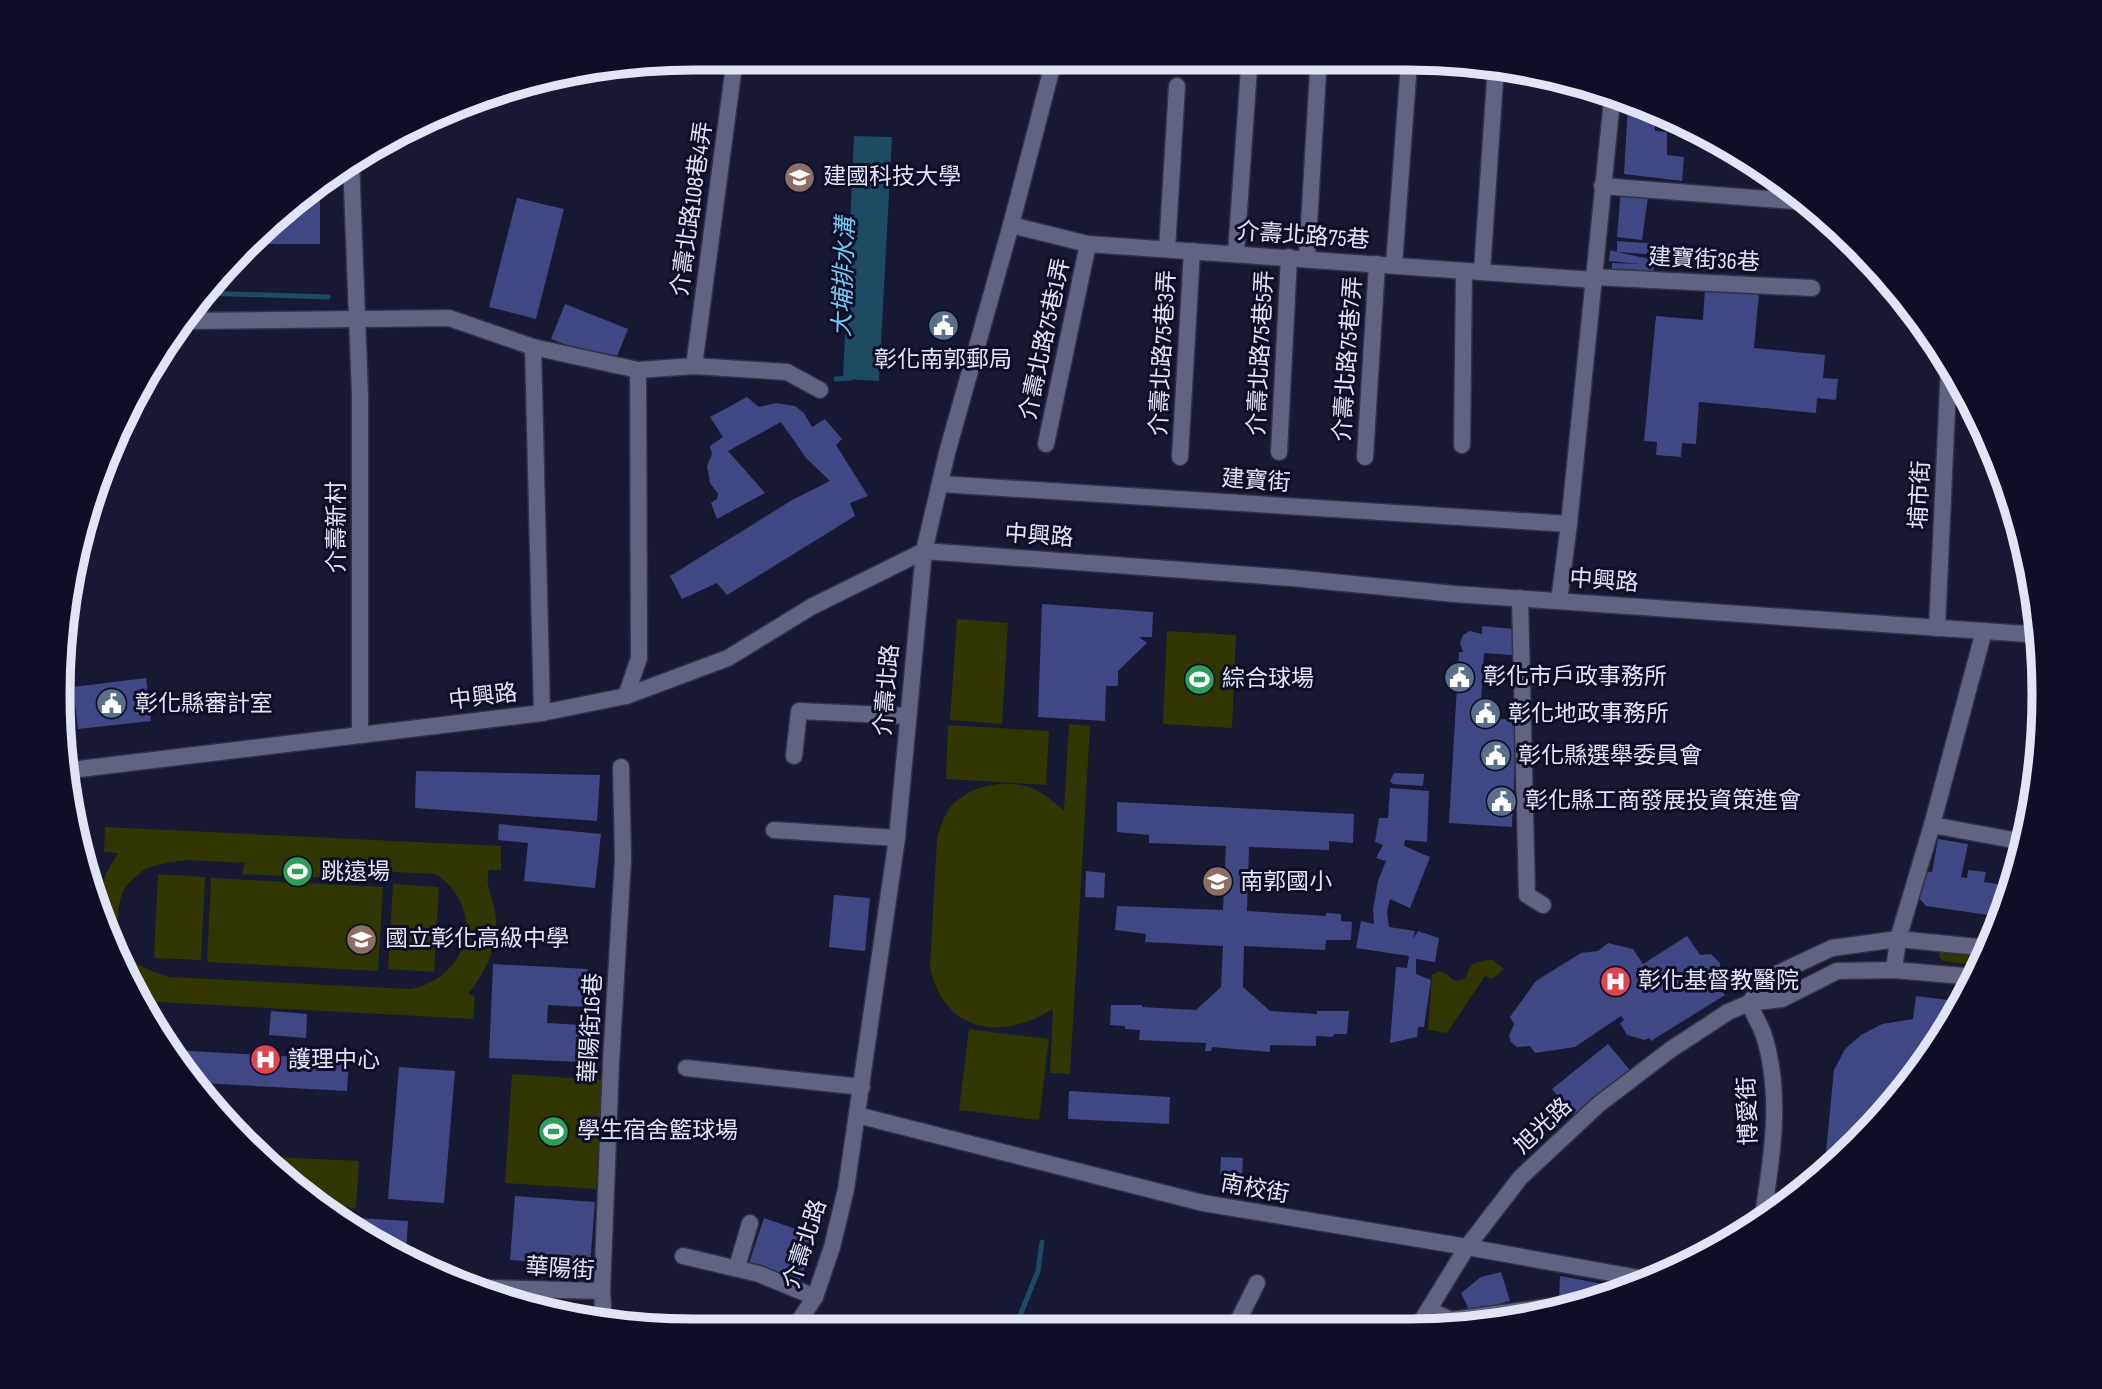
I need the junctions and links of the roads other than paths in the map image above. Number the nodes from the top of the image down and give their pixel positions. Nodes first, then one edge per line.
1 (733, 70) edge
2 (1051, 70) edge
3 (1249, 70) edge
4 (1409, 70) edge
5 (1318, 72) dead end
6 (1495, 76) edge
7 (1177, 86) dead end
8 (1611, 104) edge
9 (351, 173) edge
10 (1602, 186) junction
11 (1790, 201) edge
12 (1011, 225) junction
13 (1088, 244) junction
14 (1167, 248) junction
15 (1192, 251) junction
16 (1236, 253) junction
17 (1289, 257) junction
18 (1307, 258) junction
19 (1377, 264) junction
20 (1395, 265) junction
21 (1464, 271) junction
22 (1482, 271) junction
23 (1594, 278) junction
24 (1812, 288) dead end
25 (355, 319) junction
26 (194, 321) edge
27 (533, 347) junction
28 (694, 366) junction
29 (639, 370) junction
30 (1948, 382) edge
31 (820, 390) dead end
32 (1046, 444) dead end
33 (1462, 445) dead end
34 (1279, 452) dead end
35 (1180, 457) dead end
36 (1365, 457) dead end
37 (941, 484) junction
38 (1569, 524) junction
39 (924, 551) junction
40 (1520, 598) junction
41 (1559, 601) junction
42 (1937, 628) junction
43 (1984, 631) junction
44 (2029, 634) edge
45 (626, 696) junction
46 (542, 713) junction
47 (908, 716) junction
48 (360, 735) junction
49 (794, 756) dead end
50 (621, 767) dead end
51 (74, 770) edge
52 (1931, 825) junction
53 (774, 830) dead end
54 (897, 838) junction
55 (2015, 840) edge
56 (1543, 905) dead end
57 (1898, 939) junction
58 (1978, 947) edge
59 (1894, 970) junction
60 (1965, 976) edge
61 (1749, 1003) junction
62 (686, 1068) dead end
63 (862, 1087) junction
64 (857, 1115) junction
65 (1764, 1207) edge
66 (750, 1223) dead end
67 (1467, 1247) junction
68 (683, 1256) dead end
69 (737, 1267) junction
70 (1632, 1277) edge
71 (1257, 1283) dead end
72 (502, 1288) edge
73 (602, 1291) junction
74 (815, 1297) junction
75 (1429, 1310) junction
76 (603, 1312) edge
77 (1447, 1318) edge
78 (801, 1319) edge
79 (1239, 1319) edge
80 (1423, 1319) edge

1 - 28 street, 介壽北路108巷4弄
2 - 12 street, 介壽北路
3 - 16 street
4 - 20 street
5 - 18 street
6 - 22 street
7 - 14 street
8 - 10 street
9 - 25 street, 介壽新村
10 - 11 street
10 - 23 street
12 - 13 street, 介壽北路75巷
12 - 37 street, 介壽北路
13 - 14 street, 介壽北路75巷
13 - 32 street, 介壽北路75巷1弄
14 - 15 street, 介壽北路75巷
15 - 16 street, 介壽北路75巷
15 - 35 street, 介壽北路75巷3弄
16 - 17 street, 介壽北路75巷
17 - 18 street, 介壽北路75巷
17 - 34 street, 介壽北路75巷5弄
18 - 19 street, 介壽北路75巷
19 - 20 street, 介壽北路75巷
19 - 36 street, 介壽北路75巷7弄
20 - 21 street, 介壽北路75巷
21 - 22 street, 介壽北路75巷
21 - 33 street
22 - 23 street, 介壽北路75巷
23 - 24 street, 建寶街36巷
23 - 38 street
25 - 26 street
25 - 27 street
25 - 48 street, 介壽新村
27 - 29 street
27 - 46 street
28 - 29 street
28 - 31 street
29 - 45 street
30 - 42 street, 埔市街
37 - 38 street, 建寶街
37 - 39 street, 介壽北路
38 - 41 street
39 - 40 street, 中興路
39 - 45 street, 中興路
39 - 47 street, 介壽北路
40 - 41 street, 中興路
40 - 56 street
41 - 42 street, 中興路
42 - 43 street, 中興路
43 - 44 street, 中興路
43 - 52 street
45 - 46 street, 中興路
46 - 48 street, 中興路
47 - 49 street
47 - 54 street, 介壽北路
48 - 51 street, 中興路
50 - 73 street, 華陽街16巷
52 - 55 street
52 - 57 street
53 - 54 street
54 - 63 street, 介壽北路
57 - 58 street, 旭光路
57 - 59 street
57 - 61 street, 旭光路
59 - 60 street, 旭光路
59 - 61 street, 旭光路
61 - 65 street, 博愛街
61 - 67 street, 旭光路
62 - 63 street
63 - 64 street, 介壽北路
64 - 67 street, 南校街
64 - 74 street, 介壽北路
66 - 69 street
67 - 70 street, 南校街
67 - 75 street, 旭光路
68 - 69 street
69 - 74 street
71 - 79 street
72 - 73 street, 華陽街
73 - 76 street, 華陽街
74 - 78 street, 介壽北路
75 - 77 street
75 - 80 street, 旭光路

